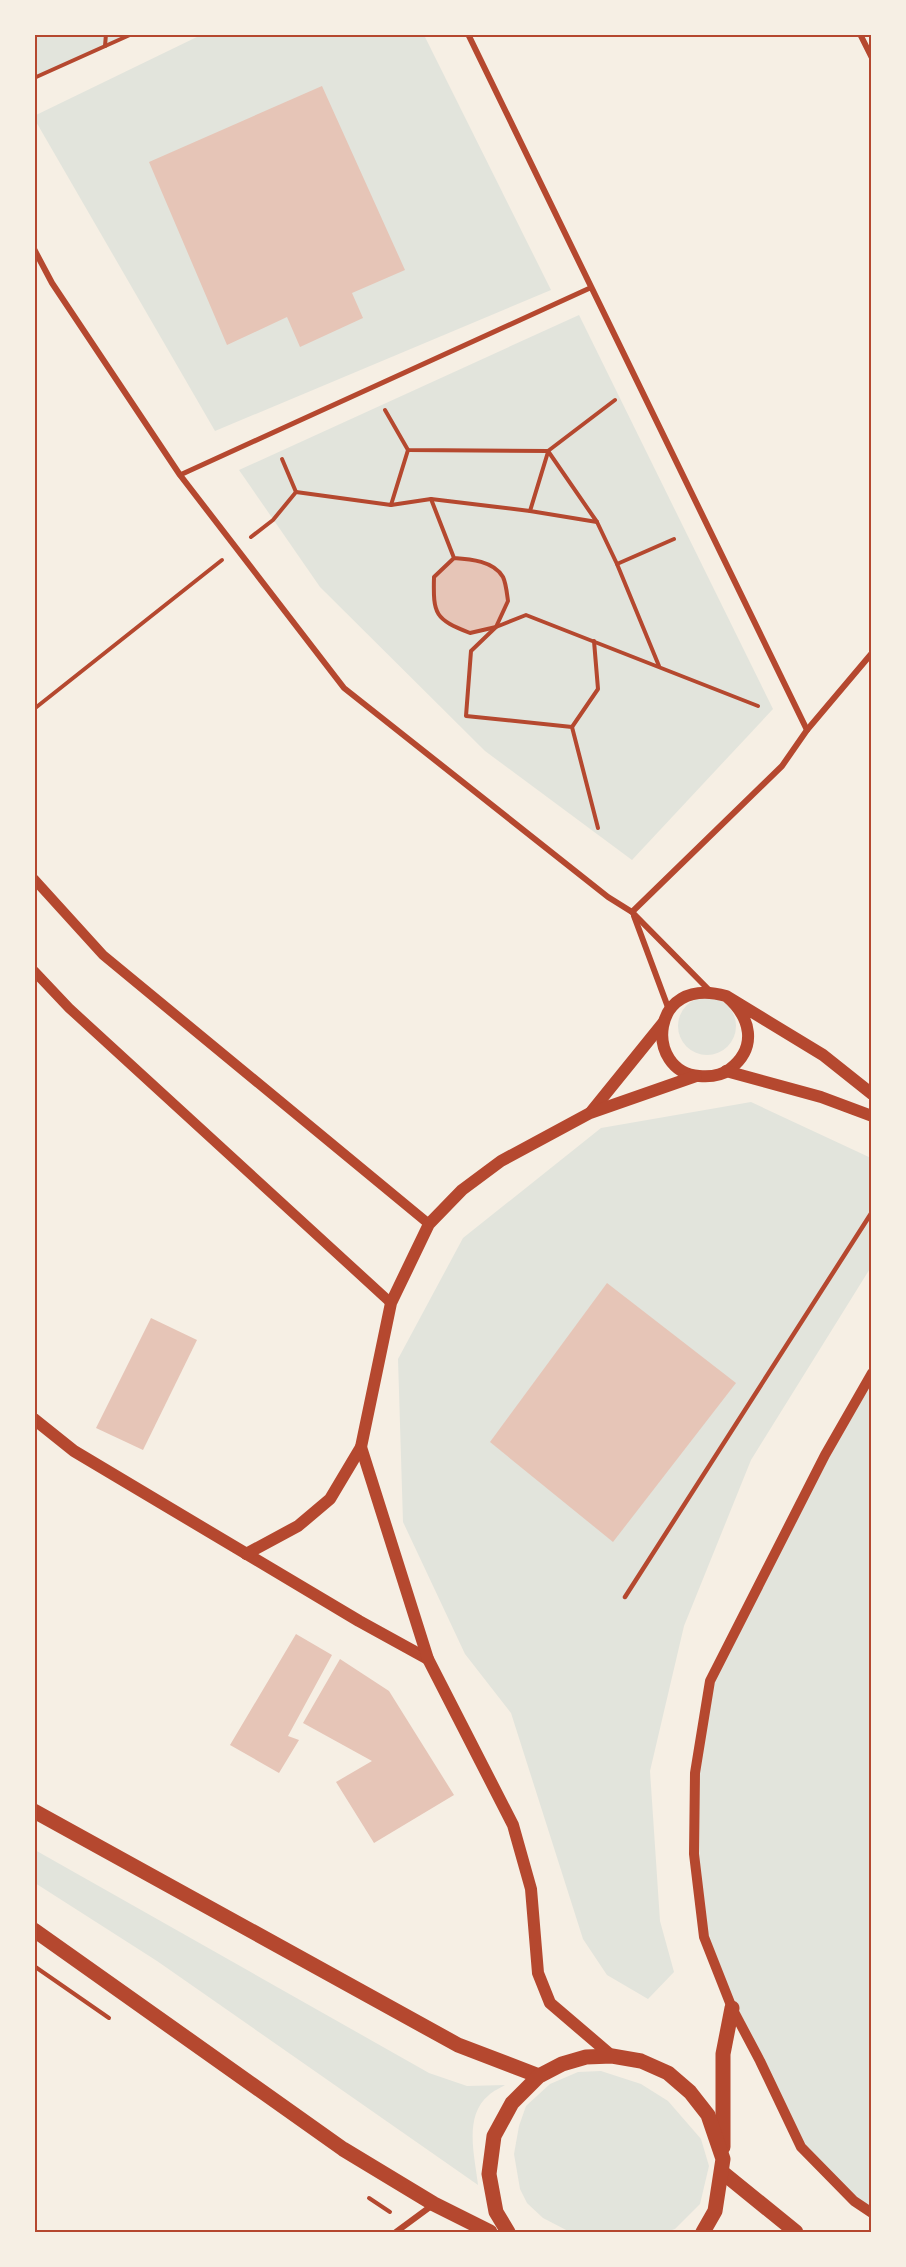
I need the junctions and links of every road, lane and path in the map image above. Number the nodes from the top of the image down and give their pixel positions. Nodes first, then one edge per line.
1 (106, 34) edge
2 (132, 34) edge
3 (468, 34) edge
4 (860, 34) edge
5 (105, 46) dead end
6 (872, 58) edge
7 (34, 78) edge
8 (34, 249) edge
9 (590, 288) junction
10 (615, 400) dead end
11 (385, 410) dead end
12 (408, 450) junction
13 (548, 451) junction
14 (282, 459) dead end
15 (180, 475) junction
16 (296, 492) junction
17 (431, 499) junction
18 (392, 506) junction
19 (530, 511) junction
20 (597, 522) junction
21 (674, 539) dead end
22 (237, 549) junction
23 (454, 558) junction
24 (617, 564) junction
25 (496, 627) junction
26 (594, 641) junction
27 (872, 653) edge
28 (659, 666) junction
29 (758, 706) dead end
30 (34, 709) edge
31 (572, 727) junction
32 (807, 730) junction
33 (598, 828) dead end
34 (34, 879) edge
35 (632, 912) junction
36 (34, 971) edge
37 (710, 992) junction
38 (726, 996) junction
39 (669, 1010) junction
40 (663, 1023) junction
41 (726, 1071) junction
42 (696, 1076) junction
43 (872, 1094) edge
44 (590, 1113) junction
45 (872, 1116) edge
46 (872, 1212) edge
47 (429, 1224) junction
48 (391, 1303) junction
49 (872, 1374) edge
50 (34, 1419) edge
51 (362, 1446) junction
52 (246, 1554) junction
53 (625, 1597) dead end
54 (428, 1659) junction
55 (34, 1810) edge
56 (34, 1930) edge
57 (732, 2008) junction
58 (612, 2056) junction
59 (539, 2076) junction
60 (723, 2165) junction
61 (434, 2204) junction
62 (872, 2213) edge
63 (396, 2232) edge
64 (490, 2232) edge
65 (508, 2232) edge
66 (703, 2232) edge
67 (796, 2232) edge

1 - 5 path
2 - 7 path
3 - 9 street
4 - 6 street
8 - 15 street
9 - 15 street
9 - 32 street
10 - 13 path
11 - 12 path
12 - 13 path
12 - 18 path
13 - 19 path
13 - 20 path
14 - 16 path
15 - 22 street
16 - 18 path
16 - 22 path
17 - 18 path
17 - 19 path
17 - 23 path
19 - 20 path
20 - 24 path
21 - 24 path
22 - 30 path
22 - 35 street
23 - 25 path
23 - 25 path
24 - 28 path
25 - 26 path
25 - 31 path
26 - 28 path
26 - 31 path
27 - 32 street
28 - 29 path
31 - 33 path
32 - 35 street
34 - 47 street
35 - 37 street
35 - 39 street
36 - 48 street
37 - 38 main road
37 - 39 main road
38 - 41 main road
38 - 43 main road
39 - 40 main road
40 - 42 main road
40 - 44 main road
41 - 42 main road
41 - 45 main road
42 - 44 main road
44 - 47 main road
46 - 53 lane
47 - 48 main road
48 - 51 main road
49 - 57 street
50 - 52 main road
51 - 52 main road
51 - 54 main road
52 - 54 main road
54 - 58 main road
55 - 59 main road
56 - 61 main road
57 - 60 main road
57 - 62 street
58 - 59 main road
58 - 60 main road
59 - 65 main road
60 - 66 main road
60 - 67 main road
61 - 63 street
61 - 64 main road

